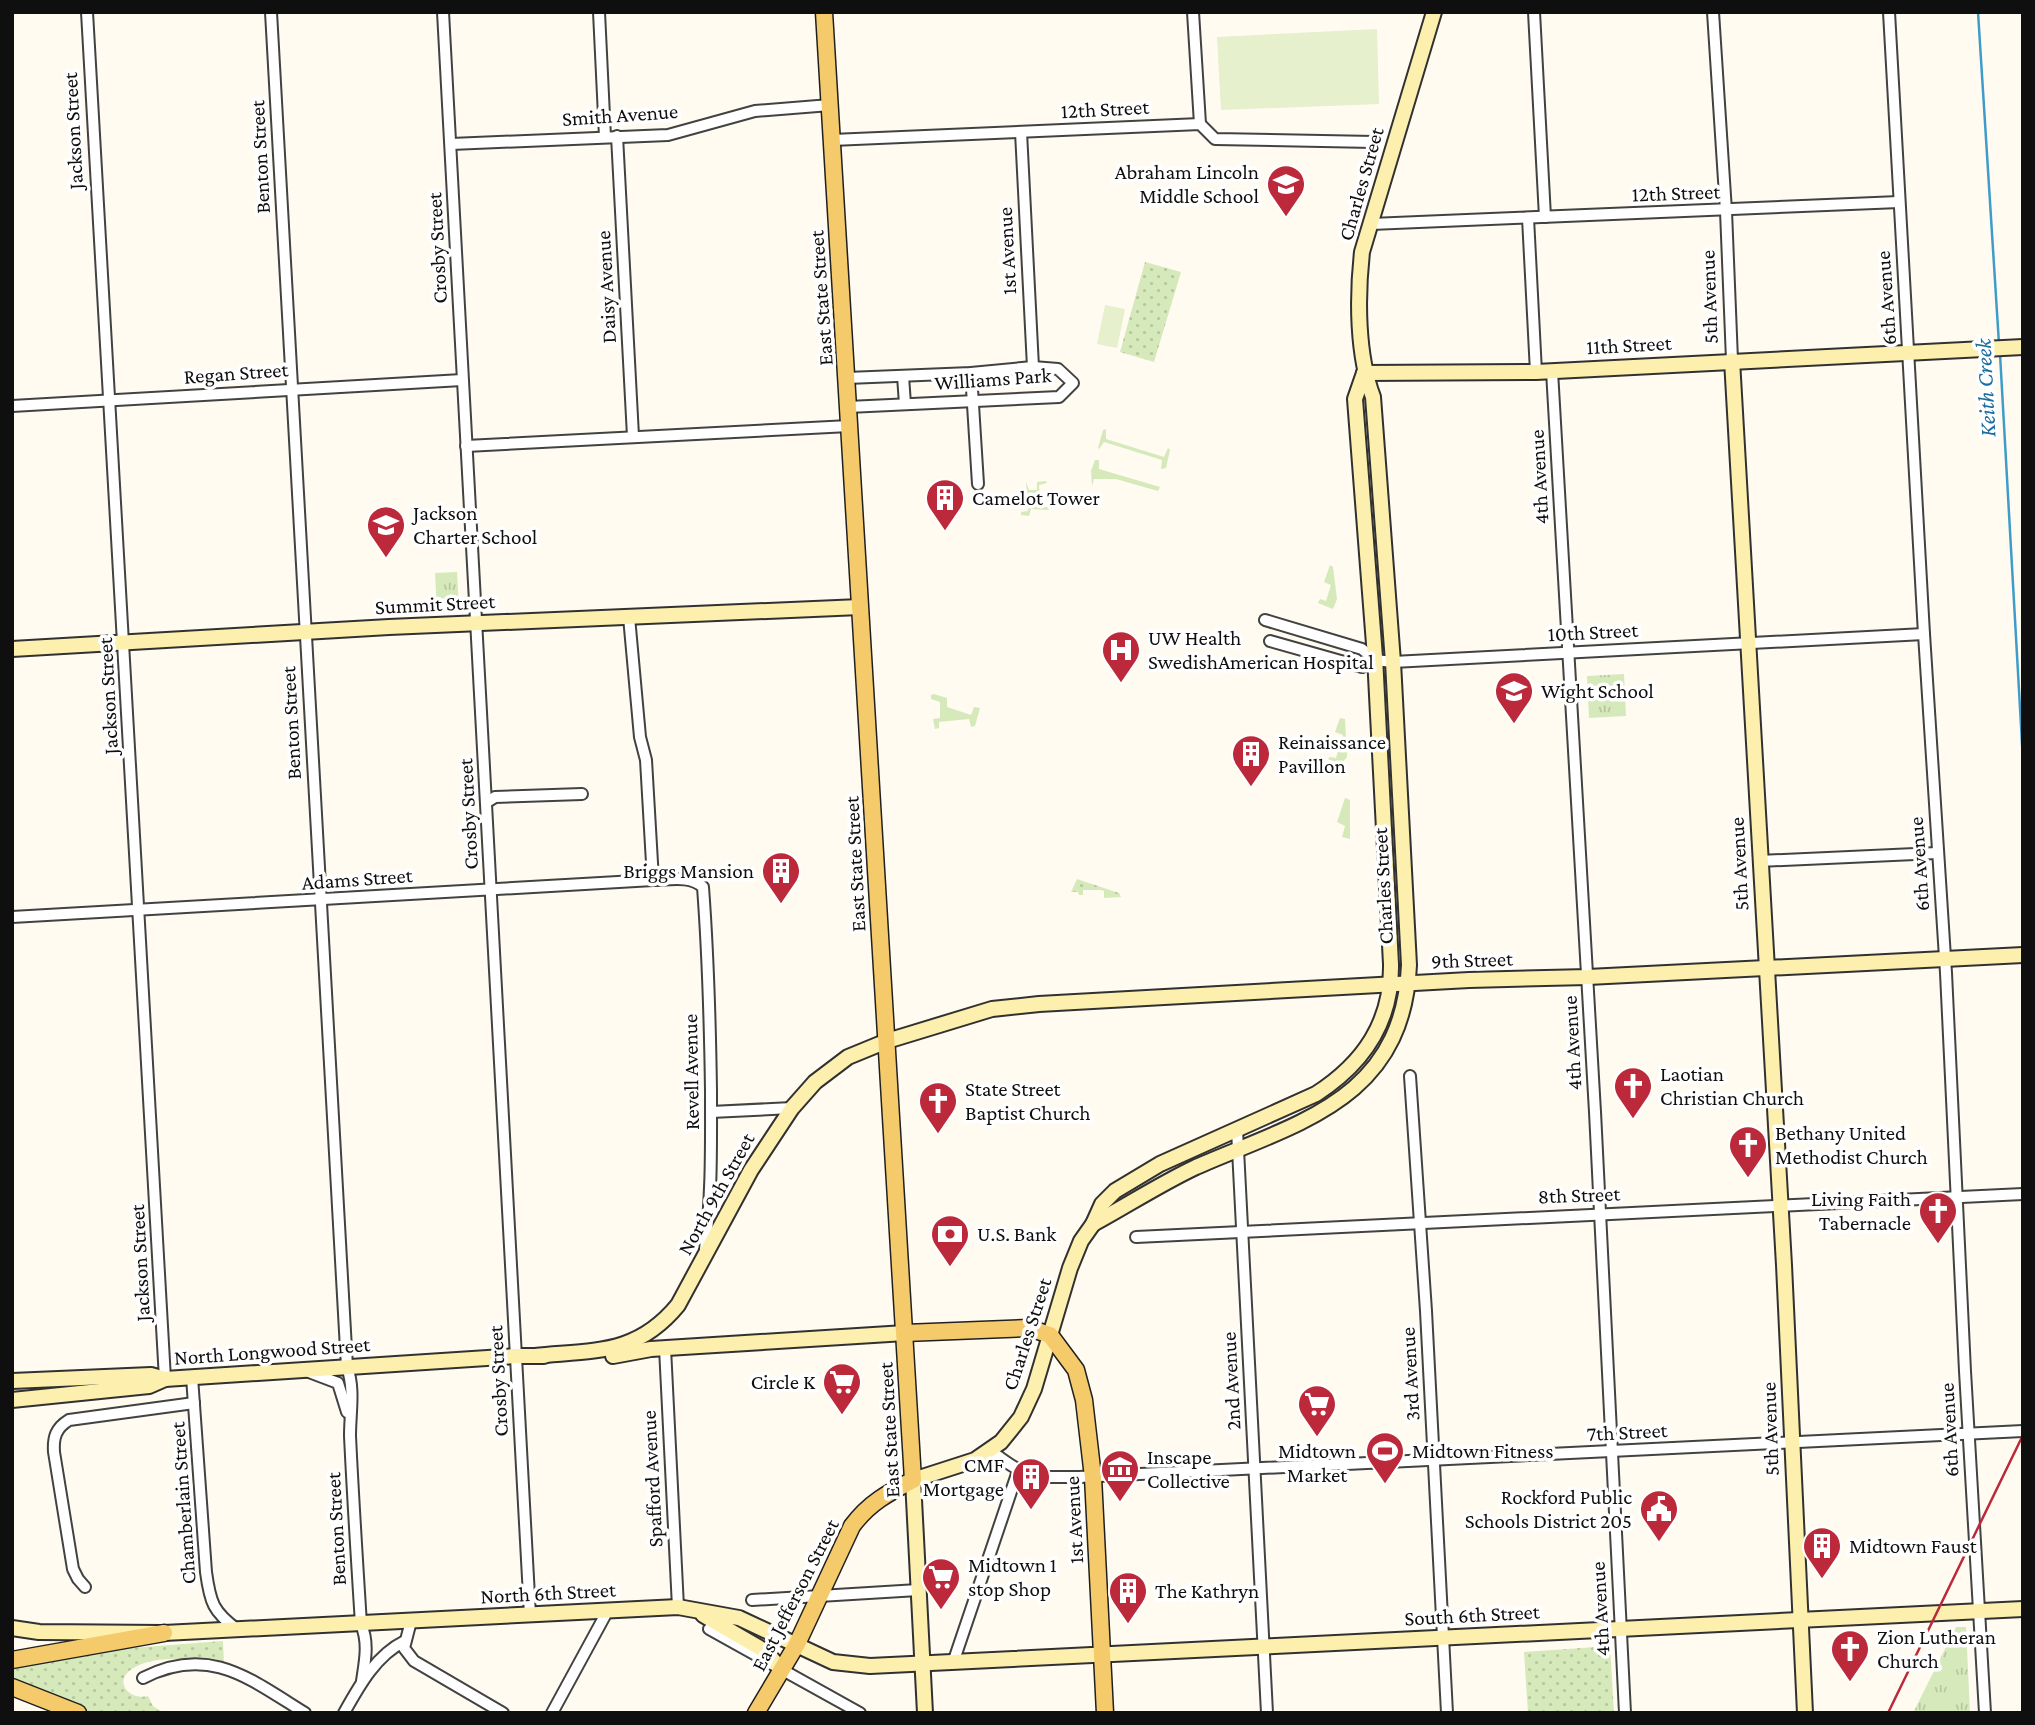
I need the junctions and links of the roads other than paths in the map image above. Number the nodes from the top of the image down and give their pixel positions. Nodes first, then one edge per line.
1 (87, 12) edge
2 (271, 12) edge
3 (443, 12) edge
4 (599, 12) edge
5 (824, 12) edge
6 (1193, 12) edge
7 (1434, 12) edge
8 (1534, 12) edge
9 (1713, 12) edge
10 (1889, 12) edge
11 (830, 106) junction
12 (1200, 124) junction
13 (1021, 132) junction
14 (617, 136) junction
15 (605, 137) junction
16 (832, 140) junction
17 (1374, 142) dead end
18 (452, 144) junction
19 (1899, 202) junction
20 (1726, 211) junction
21 (1545, 216) junction
22 (1528, 218) junction
23 (1371, 224) junction
24 (2016, 347) edge
25 (1909, 353) junction
26 (1732, 360) junction
27 (1033, 367) junction
28 (1552, 371) junction
29 (1536, 372) junction
30 (971, 373) junction
31 (1364, 373) junction
32 (904, 376) junction
33 (846, 378) junction
34 (462, 380) junction
35 (292, 388) junction
36 (109, 401) junction
37 (973, 402) junction
38 (905, 404) junction
39 (12, 405) edge
40 (848, 407) junction
41 (849, 426) junction
42 (633, 436) junction
43 (466, 446) junction
44 (978, 484) dead end
45 (860, 607) junction
46 (629, 617) junction
47 (1265, 620) dead end
48 (475, 622) junction
49 (305, 631) junction
50 (1924, 635) junction
51 (124, 641) junction
52 (1270, 641) dead end
53 (1750, 644) junction
54 (12, 649) edge
55 (1568, 652) junction
56 (1375, 660) junction
57 (1393, 662) junction
58 (582, 794) dead end
59 (487, 802) junction
60 (1937, 853) junction
61 (1759, 861) junction
62 (653, 880) junction
63 (703, 887) joint
64 (491, 889) junction
65 (320, 901) junction
66 (139, 910) junction
67 (12, 917) edge
68 (2021, 955) edge
69 (1945, 959) junction
70 (1765, 968) junction
71 (1588, 977) junction
72 (1408, 984) junction
73 (1391, 985) junction
74 (887, 1041) junction
75 (1410, 1076) dead end
76 (792, 1108) junction
77 (711, 1112) junction
78 (1237, 1130) junction
79 (1238, 1150) junction
80 (2023, 1194) edge
81 (1958, 1198) junction
82 (1780, 1206) junction
83 (1600, 1214) junction
84 (1421, 1221) junction
85 (1093, 1224) junction
86 (1243, 1231) junction
87 (1136, 1237) dead end
88 (704, 1256) junction
89 (905, 1333) junction
90 (1050, 1335) junction
91 (665, 1348) junction
92 (577, 1352) joint
93 (517, 1356) junction
94 (535, 1356) junction
95 (346, 1367) junction
96 (302, 1369) junction
97 (192, 1377) junction
98 (165, 1379) junction
99 (12, 1381) edge
100 (12, 1400) edge
101 (194, 1403) junction
102 (350, 1432) junction
103 (2023, 1432) edge
104 (1969, 1436) junction
105 (1791, 1444) junction
106 (990, 1450) junction
107 (1611, 1453) junction
108 (1434, 1460) junction
109 (1255, 1469) junction
110 (1018, 1471) junction
111 (1093, 1477) junction
112 (912, 1480) junction
113 (85, 1587) dead end
114 (918, 1590) junction
115 (821, 1596) junction
116 (752, 1600) dead end
117 (684, 1607) junction
118 (2023, 1609) edge
119 (608, 1610) junction
120 (1980, 1611) junction
121 (530, 1615) junction
122 (1800, 1619) junction
123 (411, 1621) junction
124 (361, 1624) junction
125 (12, 1628) edge
126 (709, 1629) dead end
127 (1620, 1629) junction
128 (238, 1630) junction
129 (164, 1633) junction
130 (1444, 1638) junction
131 (405, 1641) junction
132 (797, 1644) junction
133 (1263, 1647) junction
134 (1101, 1655) junction
135 (12, 1660) edge
136 (954, 1660) junction
137 (922, 1663) junction
138 (782, 1670) junction
139 (143, 1678) dead end
140 (362, 1681) junction
141 (12, 1687) edge
142 (78, 1713) edge
143 (305, 1713) edge
144 (344, 1713) edge
145 (503, 1713) edge
146 (552, 1713) edge
147 (756, 1713) edge
148 (860, 1713) edge
149 (925, 1713) edge
150 (1105, 1713) edge
151 (1267, 1713) edge
152 (1447, 1713) edge
153 (1625, 1713) edge
154 (1805, 1713) edge
155 (1985, 1713) edge

1 - 36 street, Jackson Street
2 - 35 street, Benton Street
3 - 18 street, Crosby Street
4 - 15 street
5 - 11 main road, East State Street
6 - 12 street
7 - 23 main road, Charles Street
8 - 21 street
9 - 20 street, 5th Avenue
10 - 19 street, 6th Avenue
11 - 14 street, Smith Avenue
11 - 16 main road, East State Street
12 - 13 street, 12th Street
12 - 17 street
13 - 16 street, 12th Street
13 - 27 street, 1st Avenue
14 - 15 street, Smith Avenue
14 - 42 street, Daisy Avenue
15 - 18 street, Smith Avenue
16 - 33 main road, East State Street
18 - 34 street, Crosby Street
19 - 20 street, 12th Street
19 - 25 street, 6th Avenue
20 - 21 street, 12th Street
20 - 26 street, 5th Avenue
21 - 22 street, 12th Street
22 - 23 street, 12th Street
22 - 29 street
23 - 31 main road, Charles Street
24 - 25 main road, 11th Street
25 - 26 main road, 11th Street
25 - 50 street, 6th Avenue
26 - 28 main road, 11th Street
26 - 53 main road, 5th Avenue
27 - 30 street, Williams Park
27 - 37 street, Williams Park
28 - 29 main road, 11th Street
28 - 55 street, 4th Avenue
29 - 31 main road, 11th Street
30 - 32 street, Williams Park
30 - 37 street
31 - 56 main road, Charles Street
31 - 57 main road, Charles Street
32 - 33 street, Williams Park
32 - 38 street
33 - 40 main road, East State Street
34 - 35 street, Regan Street
34 - 43 street, Crosby Street
35 - 36 street, Regan Street
35 - 49 street, Benton Street
36 - 39 street, Regan Street
36 - 51 street, Jackson Street
37 - 38 street, Williams Park
37 - 44 street
38 - 40 street, Williams Park
40 - 41 main road, East State Street
41 - 42 street
41 - 45 main road, East State Street
42 - 43 street
43 - 48 street, Crosby Street
45 - 46 main road, Summit Street
45 - 74 main road, East State Street
46 - 48 main road, Summit Street
46 - 62 street
47 - 56 street
48 - 49 main road, Summit Street
48 - 59 street, Crosby Street
49 - 51 main road, Summit Street
49 - 65 street, Benton Street
50 - 53 street, 10th Street
50 - 60 street, 6th Avenue
51 - 54 main road, Summit Street
51 - 66 street, Jackson Street
52 - 56 street, 10th Street
53 - 55 street, 10th Street
53 - 61 main road, 5th Avenue
55 - 57 street, 10th Street
55 - 71 street, 4th Avenue
56 - 57 street, 10th Street
56 - 73 main road, Charles Street
57 - 72 main road, Charles Street
58 - 59 street
59 - 64 street, Crosby Street
60 - 61 street
60 - 69 street, 6th Avenue
61 - 70 main road, 5th Avenue
62 - 63 street, Adams Street
62 - 64 street, Adams Street
63 - 77 street, Revell Avenue
64 - 65 street, Adams Street
64 - 93 street, Crosby Street
65 - 66 street, Adams Street
65 - 95 street, Benton Street
66 - 67 street, Adams Street
66 - 98 street, Jackson Street
68 - 69 main road, 9th Street
69 - 70 main road, 9th Street
69 - 81 street, 6th Avenue
70 - 71 main road, 9th Street
70 - 82 main road, 5th Avenue
71 - 72 main road, 9th Street
71 - 83 street, 4th Avenue
72 - 73 main road, 9th Street
72 - 79 main road, Charles Street
73 - 74 main road, 9th Street
73 - 78 main road, Charles Street
74 - 76 main road, North 9th Street
74 - 89 main road, East State Street
75 - 84 street, 3rd Avenue
76 - 77 street
76 - 88 main road, North 9th Street
77 - 88 street, Revell Avenue
78 - 79 street, 2nd Avenue
78 - 85 main road, Charles Street
79 - 85 main road, Charles Street
79 - 86 street, 2nd Avenue
80 - 81 street, 8th Street
81 - 82 street, 8th Street
81 - 104 street, 6th Avenue
82 - 83 street, 8th Street
82 - 105 main road, 5th Avenue
83 - 84 street, 8th Street
83 - 107 street, 4th Avenue
84 - 86 street, 8th Street
84 - 108 street, 3rd Avenue
85 - 90 main road, Charles Street
86 - 87 street, 8th Street
86 - 109 street, 2nd Avenue
88 - 92 main road, North 9th Street
89 - 90 main road
89 - 91 main road, North Longwood Street
89 - 112 main road, East State Street
90 - 106 main road, Charles Street
90 - 111 main road, 1st Avenue
91 - 94 main road, North Longwood Street
91 - 117 street, Spafford Avenue
92 - 94 main road, North Longwood Street
93 - 94 main road, North Longwood Street
93 - 95 main road, North Longwood Street
93 - 121 street, Crosby Street
95 - 96 main road, North Longwood Street
95 - 102 street, Benton Street
96 - 97 main road, North Longwood Street
96 - 102 street, Benton Street
97 - 98 main road, North Longwood Street
97 - 101 street, Chamberlain Street
98 - 99 main road, North Longwood Street
98 - 100 main road
101 - 113 street, Chamberlain Street
101 - 128 street, Chamberlain Street
102 - 124 street, Benton Street
103 - 104 street, 7th Street
104 - 105 street, 7th Street
104 - 120 street, 6th Avenue
105 - 107 street, 7th Street
105 - 122 main road, 5th Avenue
106 - 110 street, 7th Street
106 - 112 main road, Charles Street
107 - 108 street, 7th Street
107 - 127 street, 4th Avenue
108 - 109 street, 7th Street
108 - 130 street, 3rd Avenue
109 - 111 street, 7th Street
109 - 133 street, 2nd Avenue
110 - 111 street, 7th Street
110 - 136 street
111 - 134 main road, 1st Avenue
112 - 114 main road, East State Street
112 - 115 main road, East Jefferson Street
114 - 115 street
114 - 137 main road, East State Street
115 - 116 street
115 - 132 main road, East Jefferson Street
117 - 119 main road, North 6th Street
117 - 132 main road, North 6th Street
117 - 138 main road
118 - 120 main road, South 6th Street
119 - 121 main road, North 6th Street
119 - 146 street
120 - 122 main road, South 6th Street
120 - 155 street, 6th Avenue
121 - 123 main road, North 6th Street
122 - 127 main road, South 6th Street
122 - 154 main road, 5th Avenue
123 - 124 main road, North 6th Street
123 - 131 street
124 - 128 main road, North 6th Street
124 - 140 street, Benton Street
125 - 129 main road, North 6th Street
126 - 138 street
127 - 130 main road, South 6th Street
127 - 153 street, 4th Avenue
128 - 129 main road, North 6th Street
129 - 135 main road
130 - 133 main road, South 6th Street
130 - 152 street, 3rd Avenue
131 - 140 street
131 - 145 street
132 - 137 main road, North 6th Street
132 - 138 main road, East Jefferson Street
133 - 134 main road, South 6th Street
133 - 151 street, 2nd Avenue
134 - 136 main road, South 6th Street
134 - 150 main road, 1st Avenue
136 - 137 main road, South 6th Street
137 - 149 main road, East State Street
138 - 147 main road, East Jefferson Street
138 - 148 street
139 - 143 street
140 - 144 street
141 - 142 main road

